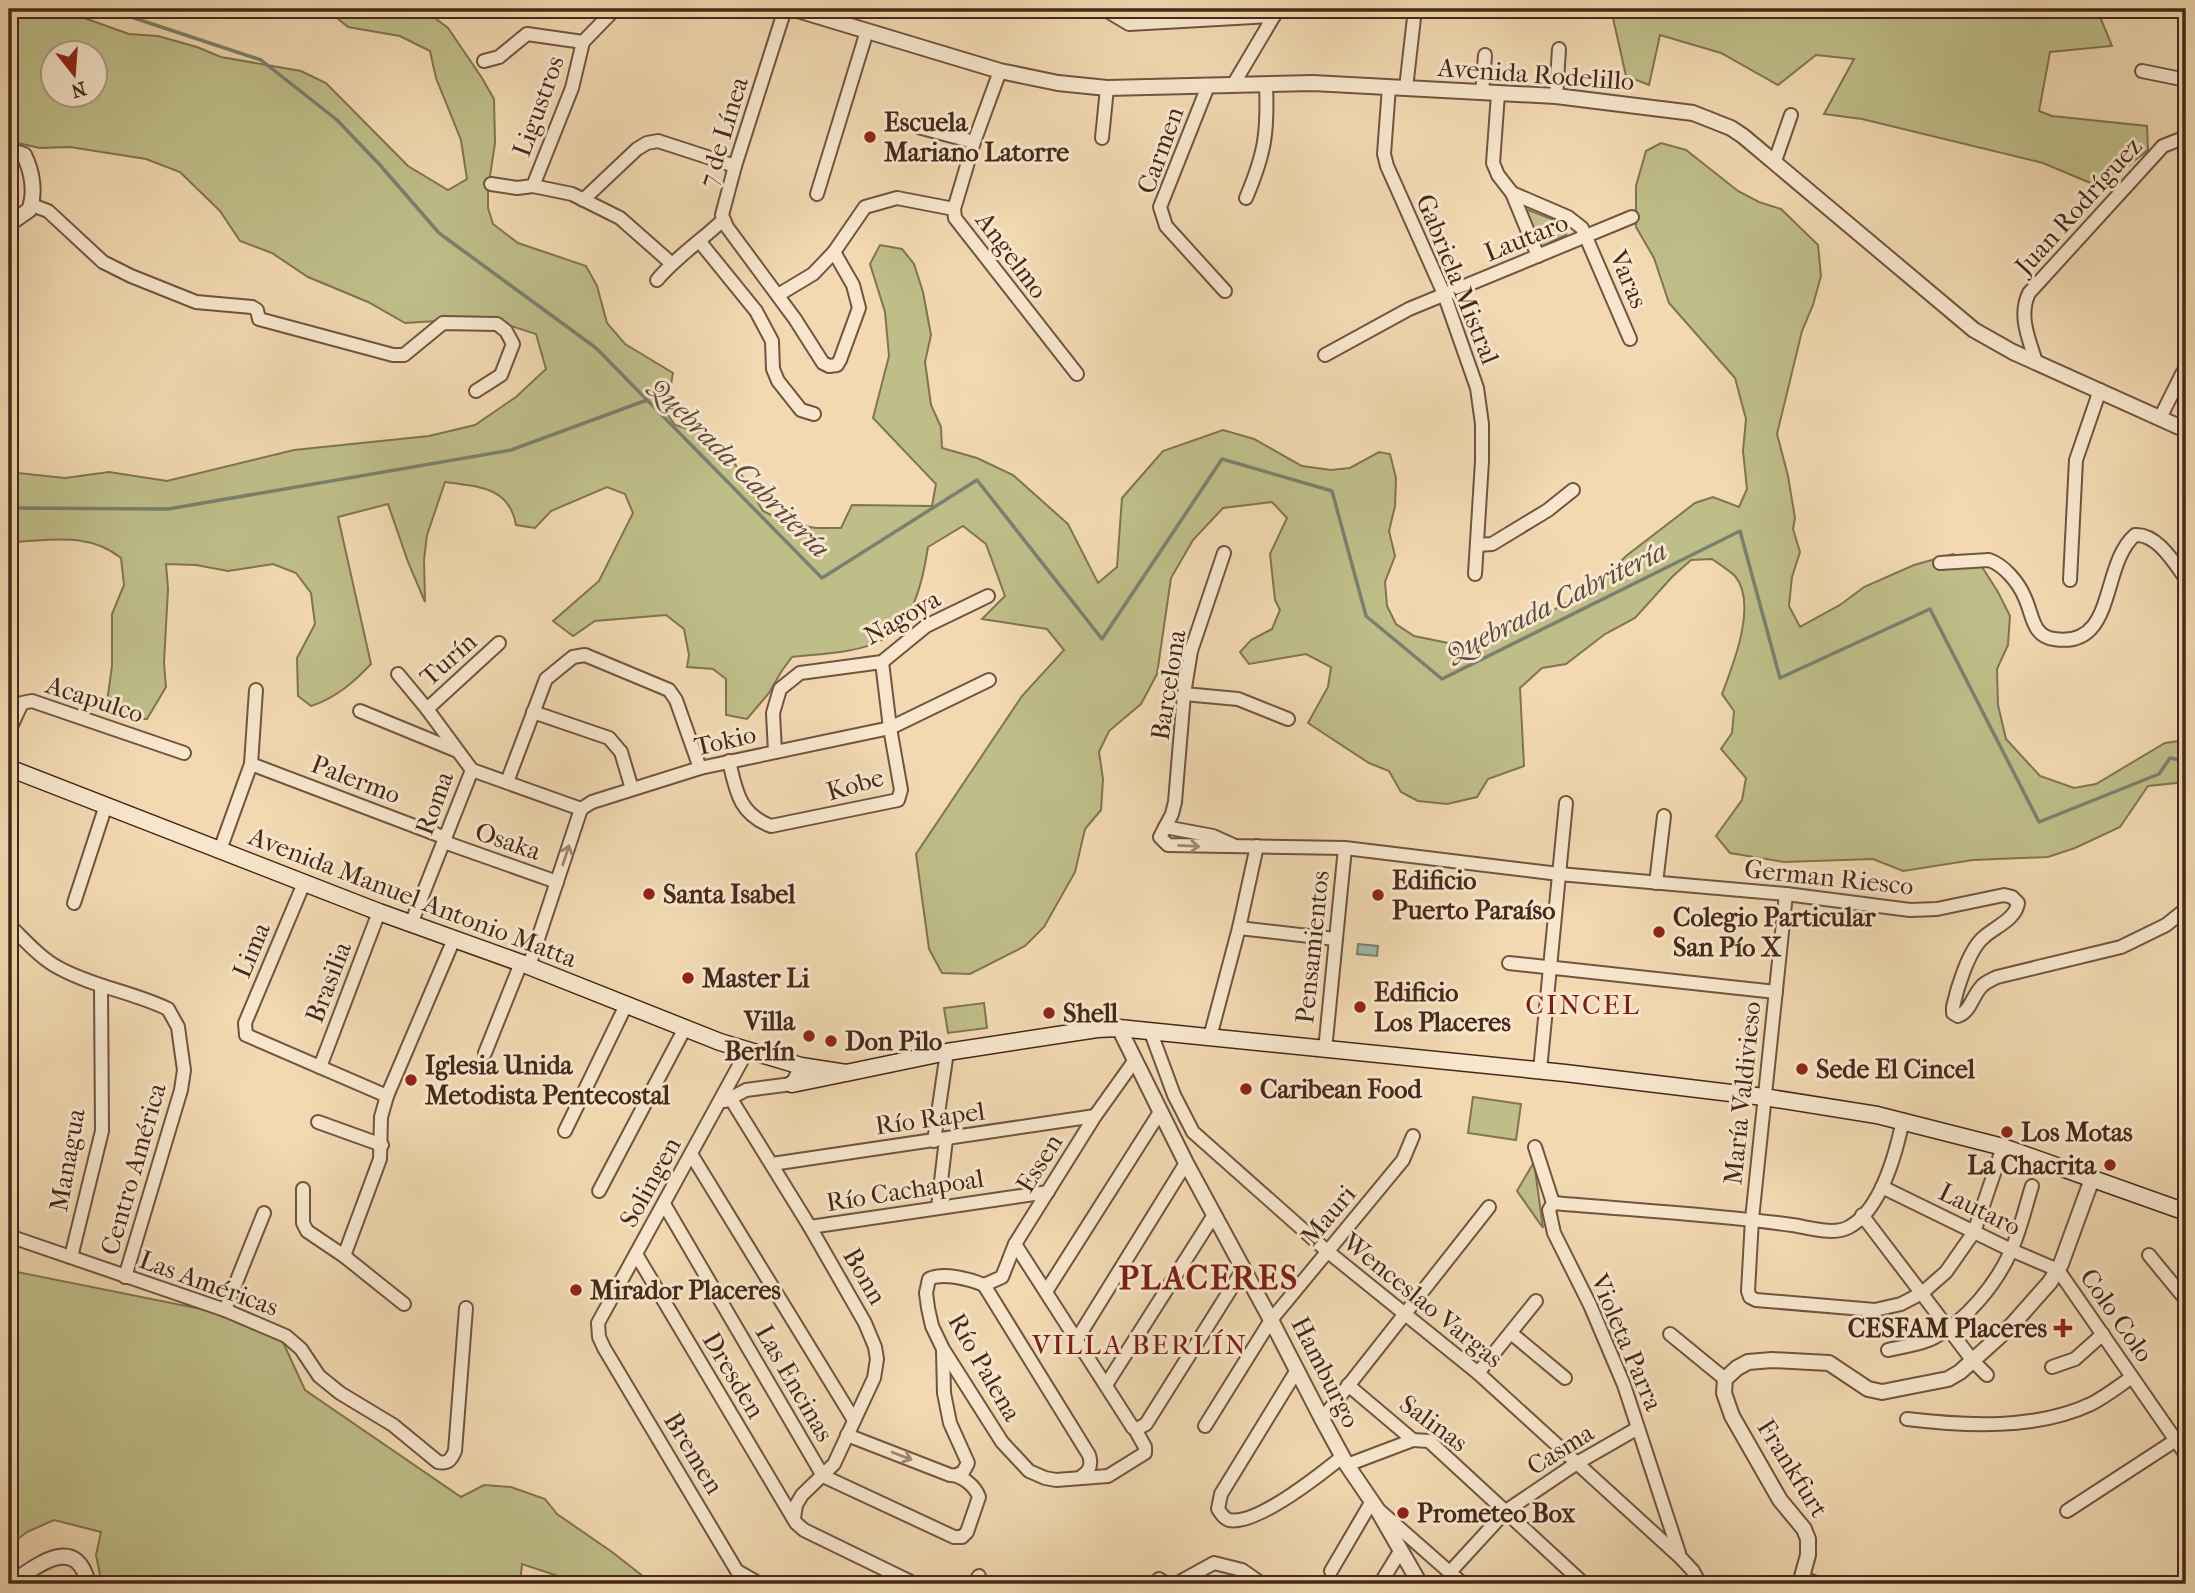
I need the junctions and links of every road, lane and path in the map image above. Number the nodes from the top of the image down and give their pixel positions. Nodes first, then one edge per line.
1 (615, 9) edge
2 (786, 9) edge
3 (793, 9) edge
4 (1104, 9) edge
5 (1415, 9) edge
6 (1276, 13) edge
7 (867, 31) junction
8 (583, 42) junction
9 (1559, 49) dead end
10 (1485, 55) dead end
11 (484, 61) dead end
12 (1000, 71) junction
13 (2142, 71) dead end
14 (2186, 80) edge
15 (1266, 84) junction
16 (1233, 85) junction
17 (1208, 86) junction
18 (1389, 87) junction
19 (1107, 88) junction
20 (1406, 88) junction
21 (1482, 93) junction
22 (1498, 94) junction
23 (1556, 96) junction
24 (1791, 115) dead end
25 (918, 127) dead end
26 (2186, 137) edge
27 (1102, 138) dead end
28 (974, 142) junction
29 (9, 150) edge
30 (1775, 161) junction
31 (735, 166) junction
32 (492, 184) dead end
33 (533, 186) junction
34 (1512, 193) junction
35 (817, 194) dead end
36 (1246, 198) dead end
37 (583, 200) junction
38 (32, 205) junction
39 (954, 209) junction
40 (1632, 217) dead end
41 (723, 220) junction
42 (9, 224) edge
43 (1586, 237) junction
44 (700, 242) junction
45 (834, 252) junction
46 (1538, 256) junction
47 (671, 263) junction
48 (657, 280) dead end
49 (1225, 290) dead end
50 (778, 295) junction
51 (1444, 295) junction
52 (1630, 339) dead end
53 (1325, 355) dead end
54 (2036, 362) junction
55 (2183, 372) dead end
56 (1077, 374) dead end
57 (2100, 390) junction
58 (475, 391) dead end
59 (814, 414) dead end
60 (2160, 418) junction
61 (2186, 430) edge
62 (1573, 490) dead end
63 (1477, 545) junction
64 (1224, 553) dead end
65 (1940, 563) dead end
66 (1475, 574) dead end
67 (2186, 579) edge
68 (2070, 580) dead end
69 (988, 596) dead end
70 (499, 643) dead end
71 (882, 662) junction
72 (398, 674) dead end
73 (989, 680) dead end
74 (256, 690) dead end
75 (1184, 694) junction
76 (427, 709) junction
77 (360, 711) dead end
78 (533, 712) junction
79 (1288, 719) dead end
80 (890, 728) junction
81 (9, 731) edge
82 (456, 750) junction
83 (775, 752) junction
84 (184, 753) dead end
85 (729, 761) junction
86 (251, 764) junction
87 (9, 768) edge
88 (700, 768) junction
89 (472, 770) junction
90 (507, 782) junction
91 (632, 789) junction
92 (1566, 803) dead end
93 (106, 806) junction
94 (581, 809) junction
95 (1664, 816) dead end
96 (1166, 827) joint
97 (445, 840) junction
98 (1257, 846) junction
99 (1345, 848) junction
100 (220, 850) junction
101 (1559, 874) junction
102 (557, 882) junction
103 (304, 883) junction
104 (1656, 883) junction
105 (1786, 894) junction
106 (74, 903) dead end
107 (2186, 909) edge
108 (379, 912) junction
109 (411, 924) junction
110 (9, 925) edge
111 (1238, 928) junction
112 (454, 939) junction
113 (1335, 939) junction
114 (1508, 963) dead end
115 (525, 965) junction
116 (1550, 968) junction
117 (101, 986) junction
118 (1776, 992) junction
119 (626, 1005) junction
120 (685, 1028) junction
121 (1119, 1028) junction
122 (1150, 1030) junction
123 (1210, 1037) junction
124 (1325, 1050) junction
125 (747, 1051) junction
126 (485, 1052) dead end
127 (947, 1052) junction
128 (1135, 1060) junction
129 (801, 1066) junction
130 (320, 1068) junction
131 (1540, 1070) junction
132 (737, 1072) junction
133 (846, 1073) junction
134 (792, 1084) junction
135 (747, 1090) junction
136 (387, 1096) junction
137 (1764, 1097) junction
138 (725, 1098) junction
139 (1160, 1112) junction
140 (1095, 1116) junction
141 (1903, 1120) junction
142 (318, 1122) dead end
143 (565, 1131) dead end
144 (1413, 1136) dead end
145 (940, 1140) junction
146 (382, 1145) junction
147 (1535, 1147) dead end
148 (2003, 1147) junction
149 (691, 1154) junction
150 (1186, 1163) junction
151 (772, 1164) junction
152 (2092, 1179) junction
153 (2032, 1186) dead end
154 (1882, 1187) junction
155 (303, 1189) dead end
156 (599, 1191) dead end
157 (1048, 1192) junction
158 (1553, 1203) junction
159 (664, 1204) junction
160 (938, 1207) junction
161 (1489, 1207) dead end
162 (2186, 1212) edge
163 (264, 1213) dead end
164 (1214, 1215) junction
165 (1861, 1217) junction
166 (1752, 1219) junction
167 (810, 1227) junction
168 (1974, 1232) junction
169 (9, 1236) edge
170 (1015, 1244) junction
171 (2011, 1250) junction
172 (1327, 1251) junction
173 (636, 1254) junction
174 (2149, 1255) dead end
175 (344, 1256) junction
176 (71, 1257) junction
177 (1244, 1268) junction
178 (2058, 1270) junction
179 (125, 1277) junction
180 (984, 1286) junction
181 (1047, 1290) junction
182 (1922, 1293) junction
183 (2186, 1300) edge
184 (1536, 1301) dead end
185 (404, 1304) dead end
186 (466, 1308) dead end
187 (225, 1310) junction
188 (1404, 1313) junction
189 (1271, 1320) junction
190 (1948, 1328) junction
191 (1511, 1333) junction
192 (1670, 1334) dead end
193 (2103, 1334) junction
194 (599, 1337) joint
195 (1077, 1339) junction
196 (943, 1349) junction
197 (1888, 1350) dead end
198 (1973, 1361) junction
199 (2052, 1367) dead end
200 (1297, 1370) junction
201 (1478, 1373) junction
202 (1987, 1375) dead end
203 (2132, 1377) junction
204 (1565, 1378) dead end
205 (1724, 1379) junction
206 (1106, 1385) junction
207 (1348, 1385) junction
208 (1322, 1419) junction
209 (1907, 1419) dead end
210 (854, 1420) junction
211 (1205, 1426) dead end
212 (1134, 1428) junction
213 (1638, 1428) junction
214 (847, 1435) junction
215 (1413, 1440) junction
216 (2176, 1440) junction
217 (2186, 1455) edge
218 (1345, 1461) junction
219 (1577, 1463) junction
220 (957, 1475) junction
221 (1082, 1476) junction
222 (818, 1479) junction
223 (782, 1501) junction
224 (1375, 1505) junction
225 (1506, 1511) junction
226 (2067, 1511) dead end
227 (794, 1518) junction
228 (1401, 1550) junction
229 (1680, 1557) junction
230 (1331, 1570) dead end
231 (1450, 1572) junction
232 (1806, 1582) edge
233 (10, 1584) edge
234 (89, 1584) edge
235 (760, 1584) edge
236 (915, 1584) edge
237 (1176, 1584) edge
238 (1262, 1584) edge
239 (1380, 1584) edge
240 (1420, 1584) edge
241 (1464, 1584) edge
242 (1584, 1584) edge
243 (1700, 1584) edge

1 - 8 street, Ligustros
2 - 31 street, 7 de Línea
3 - 7 street, Avenida Rodelillo
4 - 6 street
5 - 20 street
6 - 16 street
7 - 12 street, Avenida Rodelillo
7 - 35 street
8 - 11 street, Ligustros
8 - 33 street, Ligustros
9 - 23 street
10 - 21 street
12 - 19 street, Avenida Rodelillo
12 - 28 street, Angelmo
13 - 14 street
15 - 16 street, Avenida Rodelillo
15 - 18 street, Avenida Rodelillo
15 - 36 street
16 - 17 street, Avenida Rodelillo
17 - 19 street, Avenida Rodelillo
17 - 49 street, Carmen
18 - 20 street, Avenida Rodelillo
18 - 51 street, Gabriela Mistral
19 - 27 street
20 - 21 street, Avenida Rodelillo
21 - 22 street, Avenida Rodelillo
22 - 23 street, Avenida Rodelillo
22 - 34 street
23 - 30 street, Avenida Rodelillo
24 - 30 street
25 - 28 street
26 - 54 street, Juan Rodríguez
28 - 39 street, Angelmo
29 - 38 street
30 - 54 street, Avenida Rodelillo
31 - 37 street
31 - 41 street, 7 de Línea
32 - 33 street, Ligustros
33 - 37 street
34 - 43 street
34 - 46 street
37 - 47 street
38 - 42 street
38 - 58 street
39 - 45 street
39 - 56 street, Angelmo
40 - 43 street, Lautaro
41 - 44 street
41 - 50 street, 7 de Línea
43 - 46 street, Lautaro
43 - 52 street, Varas
44 - 47 street
44 - 59 street
45 - 50 street
45 - 50 street, 7 de Línea
46 - 51 street, Lautaro
47 - 48 street
51 - 53 street, Lautaro
51 - 63 street, Gabriela Mistral
54 - 57 street, Avenida Rodelillo
55 - 60 street
57 - 60 street, Avenida Rodelillo
57 - 68 street
60 - 61 street, Avenida Rodelillo
62 - 63 street
63 - 66 street, Gabriela Mistral
64 - 75 street, Barcelona
65 - 67 street
69 - 71 street, Nagoya
70 - 76 street, Turín
71 - 80 street, Kobe
71 - 83 street, Nagoya
72 - 76 street, Roma
73 - 80 street, Tokio
74 - 86 street
75 - 79 street
75 - 96 street, Barcelona
76 - 82 street, Roma
77 - 82 street
78 - 88 street
78 - 90 street
78 - 91 street
80 - 83 street, Tokio
80 - 85 street, Kobe
81 - 84 street, Acapulco
82 - 89 street, Roma
83 - 85 street, Tokio
85 - 88 street, Tokio
86 - 97 street, Palermo
86 - 100 street
87 - 93 main road, Avenida Manuel Antonio Matta
88 - 91 street, Tokio
89 - 90 street
89 - 97 street, Roma
90 - 94 street
91 - 94 street, Tokio
92 - 101 street
93 - 100 main road, Avenida Manuel Antonio Matta
93 - 106 street
102 -> 94 street
95 - 104 street
96 - 98 street, German Riesco
97 - 102 street, Osaka
97 - 109 street, Roma
98 - 99 street, German Riesco
98 - 111 street
99 - 101 street, German Riesco
99 - 113 street, Pensamientos
100 - 103 main road, Avenida Manuel Antonio Matta
101 - 104 street, German Riesco
101 - 116 street
102 - 115 street
103 - 108 main road, Avenida Manuel Antonio Matta
103 - 130 street, Lima
104 - 105 street, German Riesco
105 - 107 street, German Riesco
105 - 118 street, María Valdivieso
108 - 109 main road, Avenida Manuel Antonio Matta
108 - 130 street, Brasilia
109 - 112 main road, Avenida Manuel Antonio Matta
110 - 117 street, Centro América
111 - 113 street
111 - 123 street
112 - 115 main road, Avenida Manuel Antonio Matta
112 - 136 street
113 - 124 street, Pensamientos
114 - 116 street
115 - 119 main road, Avenida Manuel Antonio Matta
115 - 126 street
116 - 118 street
116 - 131 street
117 - 176 street, Managua
117 - 179 street, Centro América
118 - 137 street, María Valdivieso
119 - 120 main road, Avenida Manuel Antonio Matta
119 - 143 street
120 - 125 main road, Avenida Manuel Antonio Matta
120 - 156 street
121 - 122 main road, Avenida Manuel Antonio Matta
121 - 127 main road, Avenida Manuel Antonio Matta
121 - 128 street, Hamburgo
122 - 123 main road, Avenida Manuel Antonio Matta
122 - 172 street, Wenceslao Vargas
123 - 124 main road, Avenida Manuel Antonio Matta
124 - 131 main road, Avenida Manuel Antonio Matta
125 - 129 main road, Avenida Manuel Antonio Matta
125 - 132 street, Solingen
127 - 133 main road, Avenida Manuel Antonio Matta
127 - 145 street
128 - 139 street, Hamburgo
128 - 140 street, Essen
129 - 133 main road, Avenida Manuel Antonio Matta
129 - 134 street
130 - 136 street
131 - 137 main road, Avenida Manuel Antonio Matta
132 - 135 street
132 - 138 street, Solingen
133 - 134 main road
134 - 135 street
135 - 138 street
136 - 146 street
137 - 141 main road, Avenida Manuel Antonio Matta
137 - 166 street, María Valdivieso
138 - 149 street, Solingen
138 - 151 street, Bonn
139 - 150 street, Hamburgo
139 - 181 street
140 - 145 street, Río Rapel
140 - 157 street, Essen
141 - 148 main road, Avenida Manuel Antonio Matta
141 - 154 street
142 - 146 street
144 - 172 street, Mauri
145 - 151 street, Río Rapel
145 - 160 street
146 - 175 street
147 - 158 street, Violeta Parra
148 - 152 main road, Avenida Manuel Antonio Matta
148 - 168 street
149 - 159 street, Solingen
149 - 210 street
150 - 164 street, Hamburgo
150 - 195 street
151 - 167 street, Bonn
152 - 162 main road, Avenida Manuel Antonio Matta
152 - 178 street
153 - 171 street
154 - 165 street
154 - 168 street, Lautaro
155 - 175 street
157 - 160 street, Río Cachapoal
157 - 170 street, Essen
158 - 166 street
158 - 213 street, Violeta Parra
159 - 173 street, Solingen
159 - 222 street, Las Encinas
160 - 167 street, Río Cachapoal
161 - 188 street
163 - 187 street
164 - 177 street, Hamburgo
164 - 206 street
165 - 166 street
165 - 182 street
166 - 182 street, María Valdivieso
167 - 210 street, Bonn
168 - 171 street, Lautaro
168 - 182 street
169 - 176 street, Las Américas
170 - 180 street, Essen
170 - 181 street
171 - 178 street, Lautaro
171 - 190 street
172 - 188 street, Wenceslao Vargas
172 - 189 street, Mauri
173 - 194 street, Solingen
173 - 223 street, Dresden
174 - 183 street
175 - 185 street
176 - 179 street, Las Américas
177 - 189 street, Hamburgo
177 - 212 street
178 - 193 street, Colo Colo
178 - 198 street
179 - 187 street, Las Américas
180 - 196 street, Río Palena
180 - 221 street
181 - 195 street
182 - 190 street
184 - 191 street
186 - 187 street, Las Américas
188 - 201 street, Wenceslao Vargas
188 - 207 street
189 - 200 street, Hamburgo
189 - 211 street, Mauri
190 - 197 street
190 - 198 street
191 - 201 street
191 - 204 street
192 - 205 street
193 - 199 street
193 - 203 street, Colo Colo
194 - 235 street, Bremen
195 - 206 street
196 - 220 street
196 - 221 street, Río Palena
198 - 202 street
198 - 205 street
200 - 208 street, Hamburgo
200 - 218 street
201 - 219 street, Wenceslao Vargas
203 - 209 street
203 - 216 street, Colo Colo
205 - 232 street, Frankfurt
206 - 212 street
207 - 208 street
207 - 215 street, Salinas
208 - 218 street, Hamburgo
210 - 214 street, Bonn
212 - 221 street, Río Palena
213 - 219 street, Casma
213 - 229 street, Violeta Parra
214 -> 220 street
214 - 222 street, Bonn
215 - 218 street
215 - 225 street, Salinas
216 - 217 street, Colo Colo
216 - 226 street
218 - 224 street, Hamburgo
219 - 225 street, Casma
219 - 229 street, Wenceslao Vargas
220 - 222 street
222 - 223 street, Bonn
222 - 227 street, Bonn
223 - 227 street, Dresden
224 - 228 street, Hamburgo
224 - 230 street
224 - 231 street
225 - 231 street, Casma
225 - 242 street, Salinas
227 - 236 street, Dresden
228 - 239 street
228 - 240 street, Hamburgo
229 - 243 street, Wenceslao Vargas
231 - 241 street
233 - 234 street
237 - 238 street

